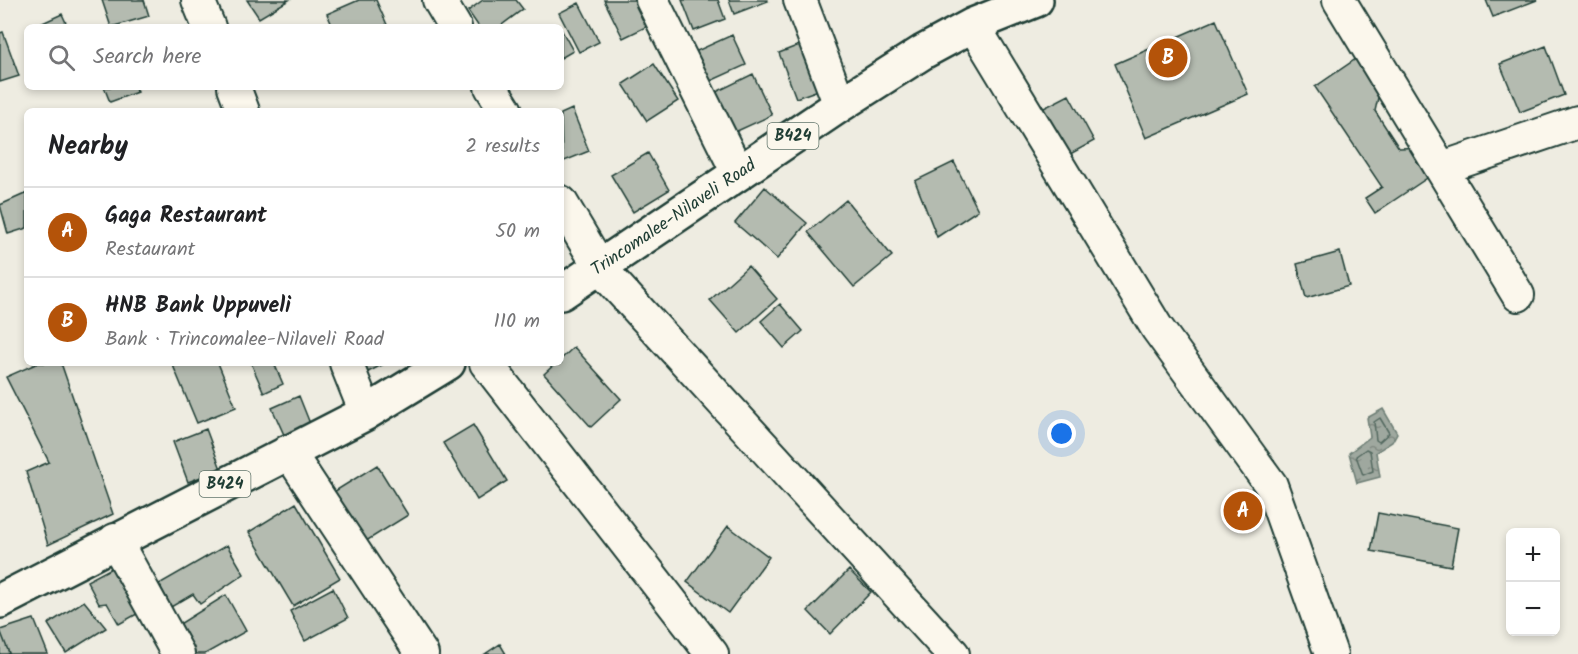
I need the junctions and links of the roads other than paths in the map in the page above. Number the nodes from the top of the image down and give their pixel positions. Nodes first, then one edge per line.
1 (198, 0) edge
2 (439, 0) edge
3 (652, 0) edge
4 (800, 0) edge
5 (1036, 0) edge
6 (1339, 0) edge
7 (208, 24) edge
8 (453, 24) edge
9 (974, 25) junction
10 (235, 90) edge
11 (493, 90) edge
12 (840, 105) junction
13 (242, 108) edge
14 (504, 108) edge
15 (1578, 122) edge
16 (1442, 168) junction
17 (738, 173) junction
18 (564, 207) edge
19 (601, 269) junction
20 (564, 291) edge
21 (1518, 295) dead end
22 (347, 366) edge
23 (443, 366) edge
24 (488, 366) edge
25 (366, 413) junction
26 (288, 451) junction
27 (115, 540) junction
28 (0, 601) edge
29 (178, 654) edge
30 (422, 654) edge
31 (712, 654) edge
32 (953, 654) edge
33 (1331, 654) edge

1 - 7 street
2 - 8 street
3 - 17 street
4 - 12 street
5 - 9 main road, Trincomalee-Nilaveli Road / B424
6 - 16 street
9 - 12 main road, Trincomalee-Nilaveli Road / B424
9 - 33 street
10 - 13 street
11 - 14 street
12 - 17 main road, Trincomalee-Nilaveli Road / B424
15 - 16 street
16 - 21 street
17 - 19 main road, Trincomalee-Nilaveli Road / B424
18 - 19 street
19 - 20 main road, Trincomalee-Nilaveli Road / B424
19 - 32 street
22 - 25 street
23 - 25 main road, B424
24 - 31 street
25 - 26 main road, B424
26 - 27 main road, B424
26 - 30 street
27 - 28 main road, B424
27 - 29 street

